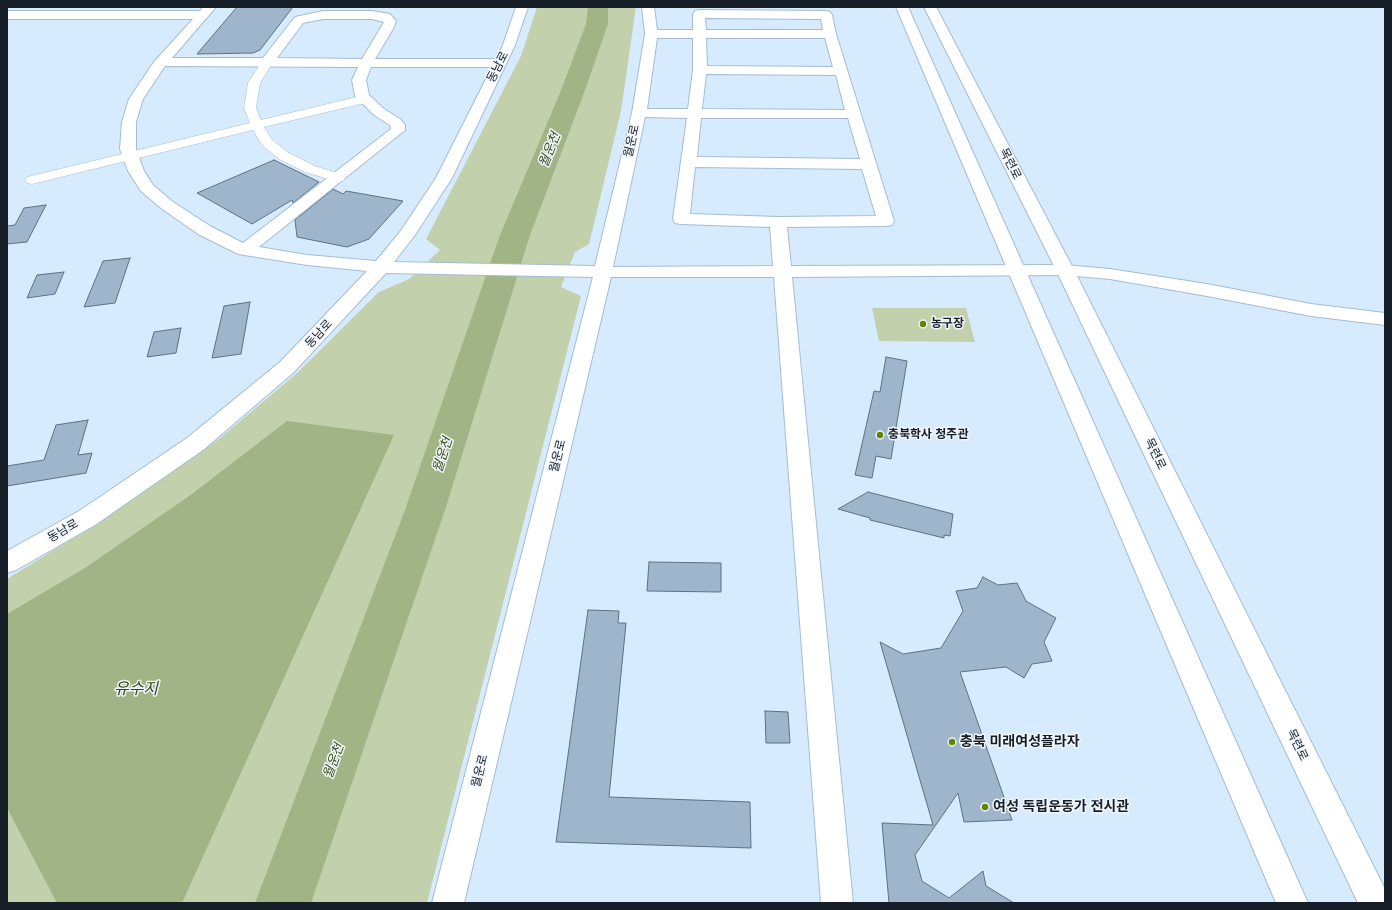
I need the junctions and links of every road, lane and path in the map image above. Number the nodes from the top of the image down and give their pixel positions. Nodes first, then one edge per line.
1 (522, 7) edge
2 (648, 7) edge
3 (902, 7) edge
4 (930, 7) edge
5 (206, 11) edge
6 (7, 15) edge
7 (651, 34) junction
8 (700, 34) junction
9 (161, 62) junction
10 (266, 62) junction
11 (366, 62) junction
12 (500, 63) junction
13 (700, 70) junction
14 (841, 71) junction
15 (365, 99) junction
16 (638, 113) junction
17 (695, 114) junction
18 (854, 114) junction
19 (256, 126) junction
20 (130, 155) junction
21 (689, 162) junction
22 (869, 164) junction
23 (338, 178) junction
24 (32, 180) dead end
25 (778, 222) junction
26 (244, 250) junction
27 (381, 267) junction
28 (1064, 270) junction
29 (783, 271) junction
30 (1018, 271) junction
31 (603, 272) junction
32 (1385, 319) edge
33 (7, 563) edge
34 (448, 903) edge
35 (837, 903) edge
36 (1292, 903) edge
37 (1375, 903) edge

1 - 12 street, 동남로
2 - 7 street, 월운로
3 - 30 street
4 - 28 street, 목련로
5 - 6 street
5 - 9 street
7 - 8 street
7 - 16 street, 월운로
8 - 13 street
8 - 14 street
9 - 10 street
9 - 20 street
10 - 11 street
10 - 11 street
10 - 19 street
11 - 12 street
11 - 15 street
12 - 27 street, 동남로
13 - 14 street
13 - 17 street
14 - 18 street
15 - 19 street
15 - 23 street
16 - 17 street
16 - 31 street, 월운로
17 - 18 street
17 - 21 street
18 - 22 street
19 - 20 street
19 - 23 street
20 - 24 street
20 - 26 street
21 - 22 street
21 - 25 street
22 - 25 street
23 - 26 street
25 - 29 street
26 - 27 street
27 - 31 street
27 - 33 street, 동남로
28 - 30 street
28 - 32 street
28 - 37 street, 목련로
29 - 30 street
29 - 31 street
29 - 35 street
30 - 36 street
31 - 34 street, 월운로

